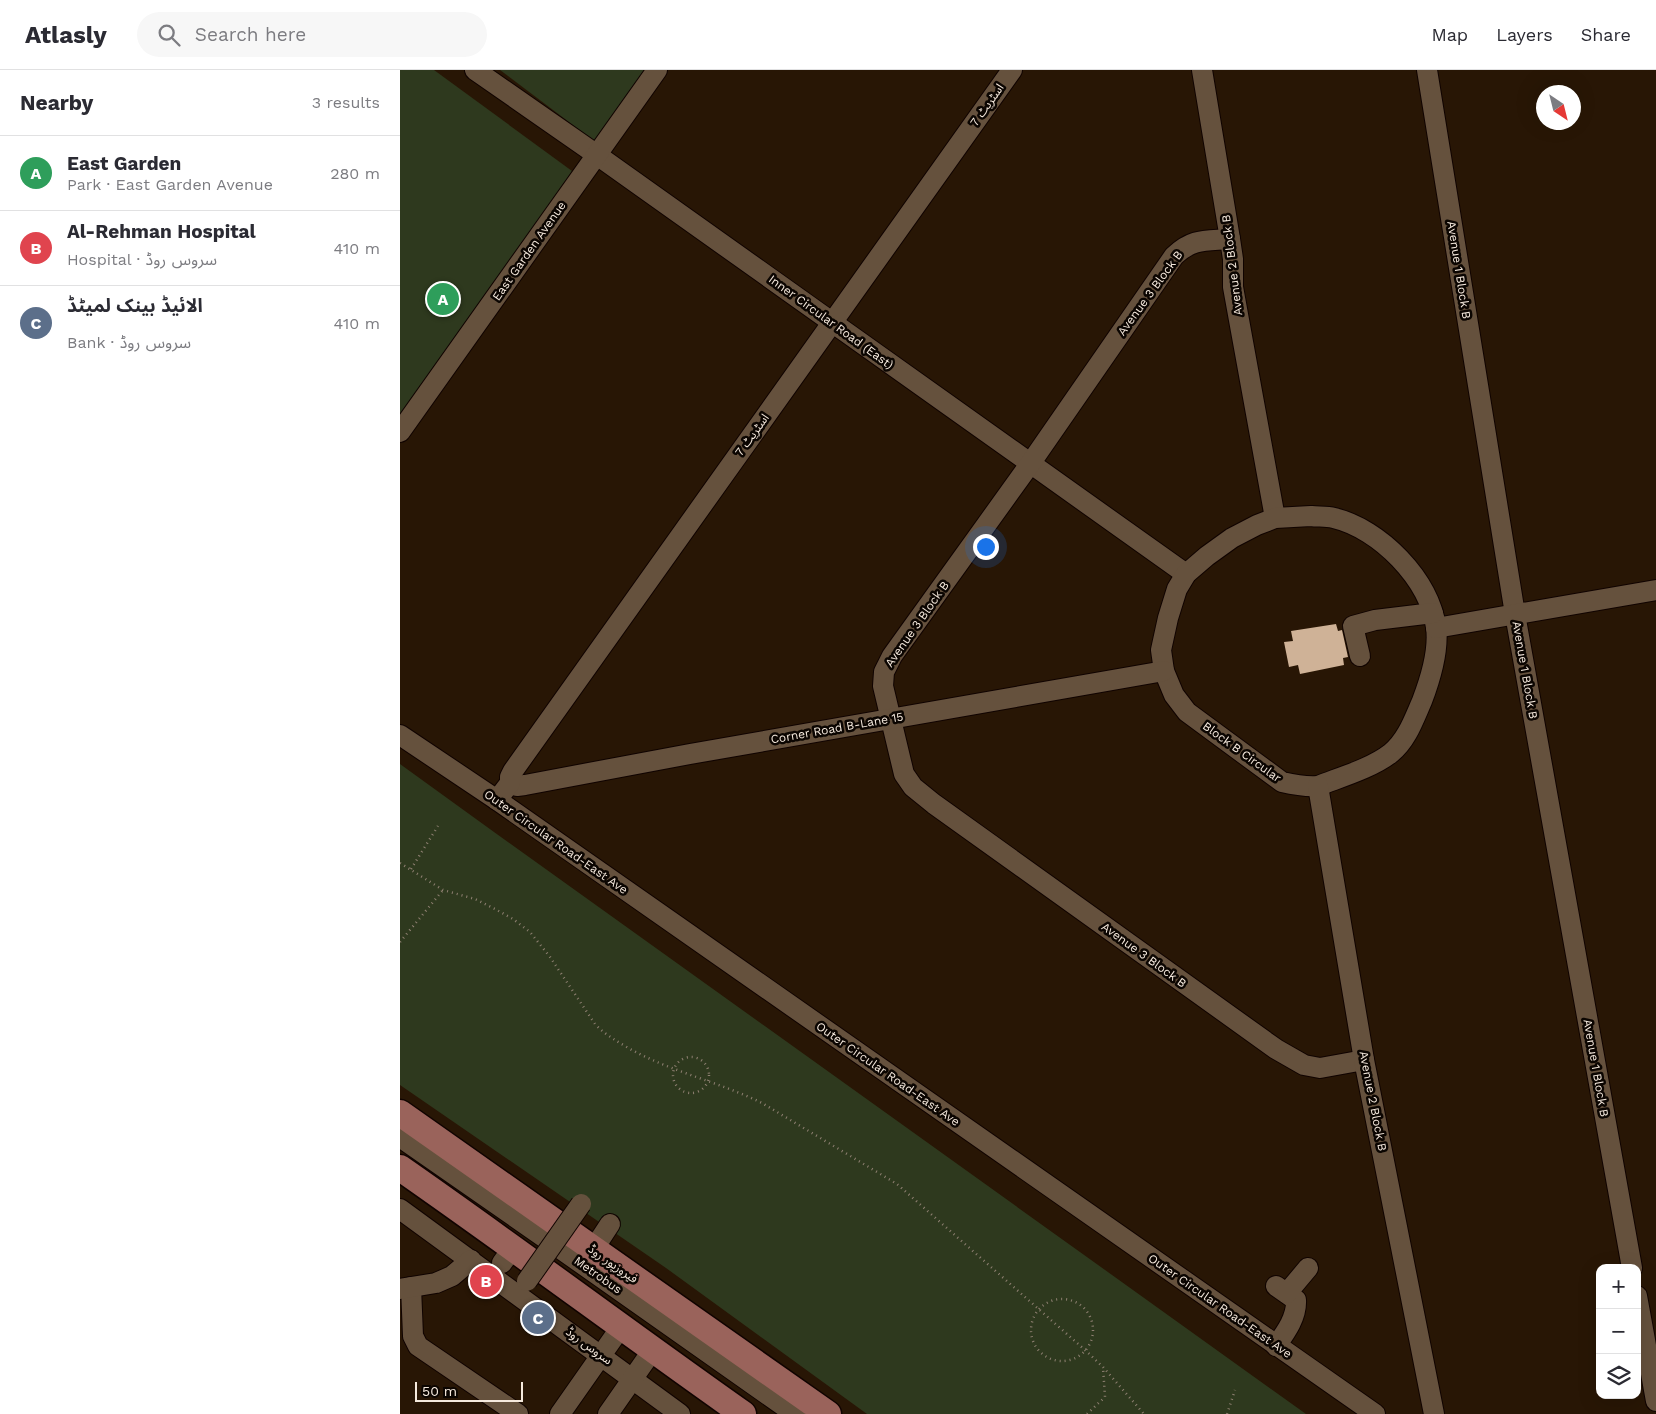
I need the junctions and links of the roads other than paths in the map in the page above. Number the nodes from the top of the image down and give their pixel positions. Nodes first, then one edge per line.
1 (475, 70) edge
2 (657, 70) edge
3 (1012, 70) edge
4 (1202, 70) edge
5 (1426, 70) edge
6 (597, 155) junction
7 (1230, 238) junction
8 (832, 323) junction
9 (400, 432) edge
10 (1030, 464) junction
11 (1275, 518) junction
12 (1186, 574) junction
13 (1656, 590) edge
14 (1515, 614) junction
15 (1435, 620) junction
16 (1360, 656) dead end
17 (1164, 671) junction
18 (890, 719) junction
19 (400, 735) edge
20 (510, 783) junction
21 (1318, 786) junction
22 (497, 800) junction
23 (1364, 1060) junction
24 (400, 1114) edge
25 (400, 1137) edge
26 (400, 1168) edge
27 (581, 1204) dead end
28 (400, 1209) edge
29 (610, 1224) dead end
30 (593, 1250) junction
31 (471, 1260) junction
32 (1631, 1264) edge
33 (1308, 1268) dead end
34 (527, 1281) dead end
35 (405, 1288) edge
36 (1639, 1309) edge
37 (621, 1327) junction
38 (1276, 1346) junction
39 (652, 1350) junction
40 (601, 1355) junction
41 (633, 1378) junction
42 (1656, 1401) edge
43 (518, 1414) edge
44 (560, 1414) edge
45 (608, 1414) edge
46 (680, 1414) edge
47 (743, 1414) edge
48 (795, 1414) edge
49 (828, 1414) edge
50 (1375, 1414) edge
51 (1434, 1414) edge

1 - 6 street, Inner Circular Road (East)
2 - 6 street, East Garden Avenue
3 - 8 street, اسٹریٹ 7
4 - 7 street, Avenue 2 Block B
5 - 14 street, Avenue 1 Block B
6 - 8 street, Inner Circular Road (East)
6 - 9 street, East Garden Avenue
7 - 10 street, Avenue 3 Block B
7 - 11 street, Avenue 2 Block B
8 - 10 street, Inner Circular Road (East)
8 - 20 street, اسٹریٹ 7
10 - 12 street, Inner Circular Road (East)
10 - 18 street, Avenue 3 Block B
11 - 12 street, Block B Circular
11 - 15 street, Block B Circular
12 - 17 street, Block B Circular
13 - 14 street
14 - 15 street
14 - 32 street, Avenue 1 Block B
15 - 16 street
15 - 21 street, Block B Circular
17 - 18 street, Corner Road B-Lane 15
17 - 21 street, Block B Circular
18 - 20 street, Corner Road B-Lane 15
18 - 23 street, Avenue 3 Block B
19 - 22 street, Outer Circular Road-East Ave
20 - 22 street, اسٹریٹ 7
21 - 23 street, Avenue 2 Block B
22 - 38 street, Outer Circular Road-East Ave
23 - 51 street, Avenue 2 Block B
24 - 30 main road, فیروزپور روڈ
25 - 48 street, Metrobus
26 - 37 main road
27 - 34 street, bridge
28 - 31 street, سروس روڈ
29 - 30 street
30 - 49 main road, فیروزپور روڈ
31 - 35 street
31 - 40 street, سروس روڈ
33 - 38 street
35 - 43 street
36 - 42 street
37 - 39 main road
37 - 40 street
38 - 50 street, Outer Circular Road-East Ave
39 - 41 street
39 - 47 main road
40 - 41 street, سروس روڈ
40 - 44 street
41 - 45 street
41 - 46 street, سروس روڈ

